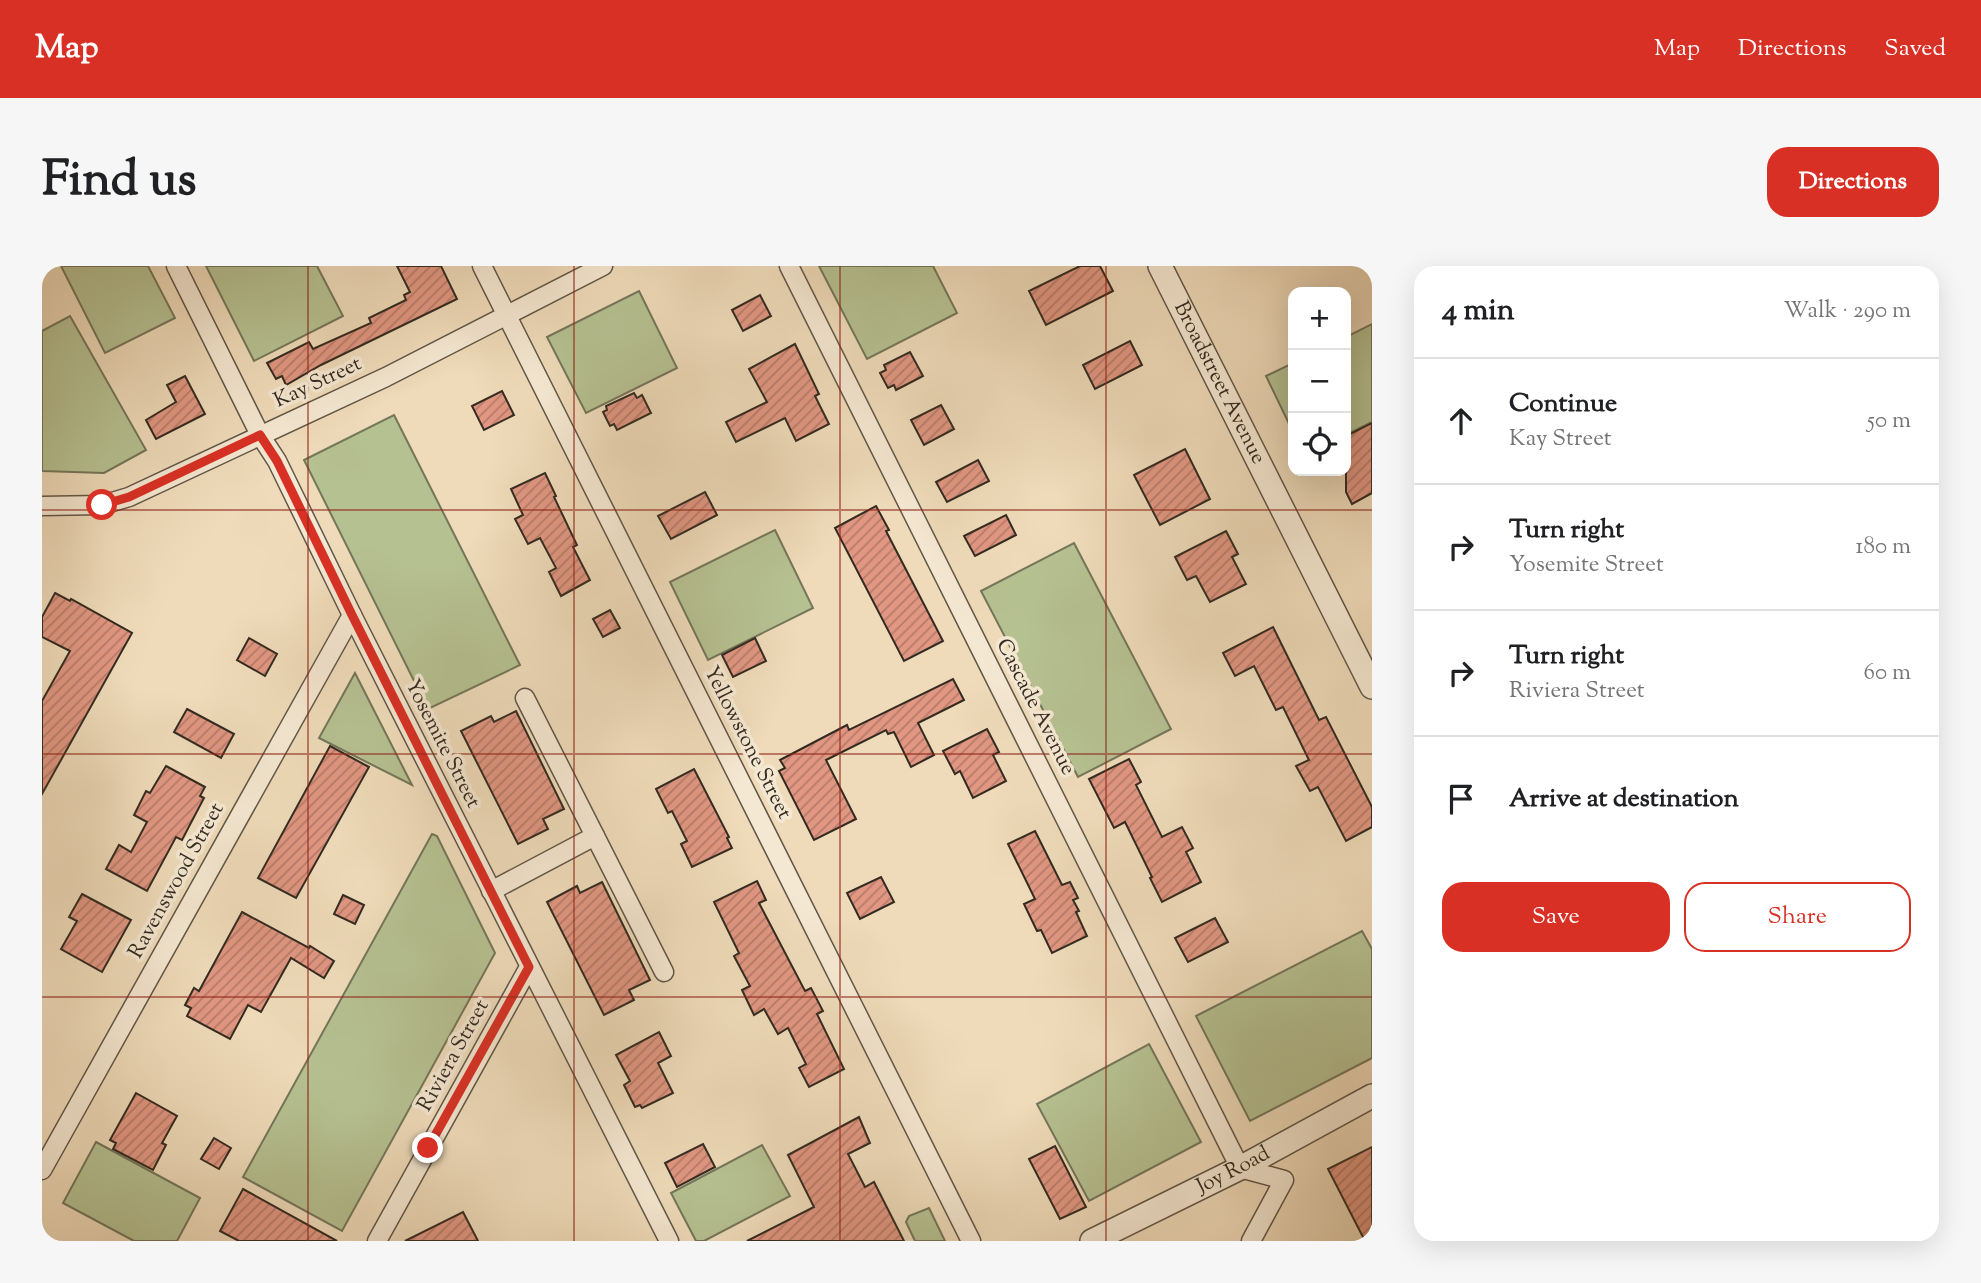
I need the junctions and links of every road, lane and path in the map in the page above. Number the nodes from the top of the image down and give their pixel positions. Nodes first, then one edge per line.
1 (176, 266) edge
2 (482, 266) edge
3 (603, 266) edge
4 (789, 266) edge
5 (1160, 266) edge
6 (507, 315) junction
7 (260, 435) junction
8 (42, 506) edge
9 (352, 615) junction
10 (1372, 687) edge
11 (525, 698) dead end
12 (595, 836) junction
13 (491, 891) junction
14 (529, 967) junction
15 (664, 972) dead end
16 (1372, 1096) edge
17 (1240, 1168) junction
18 (42, 1170) edge
19 (377, 1241) edge
20 (669, 1241) edge
21 (971, 1241) edge
22 (1092, 1241) edge
23 (1251, 1241) edge

1 - 7 street, Yosemite Street
2 - 6 street, Yellowstone Street
3 - 6 street, Kay Street
4 - 17 street, Cascade Avenue
5 - 10 street, Broadstreet Avenue
6 - 7 street, Kay Street
6 - 21 street, Yellowstone Street
7 - 8 street, Kay Street
7 - 9 street, Yosemite Street
9 - 13 street, Yosemite Street
9 - 18 street, Ravenswood Street
11 - 12 street
12 - 13 street
12 - 15 street
13 - 14 street, Yosemite Street
14 - 19 street, Riviera Street
14 - 20 street, Yosemite Street
16 - 17 street, Joy Road
17 - 22 street, Joy Road
17 - 23 street

